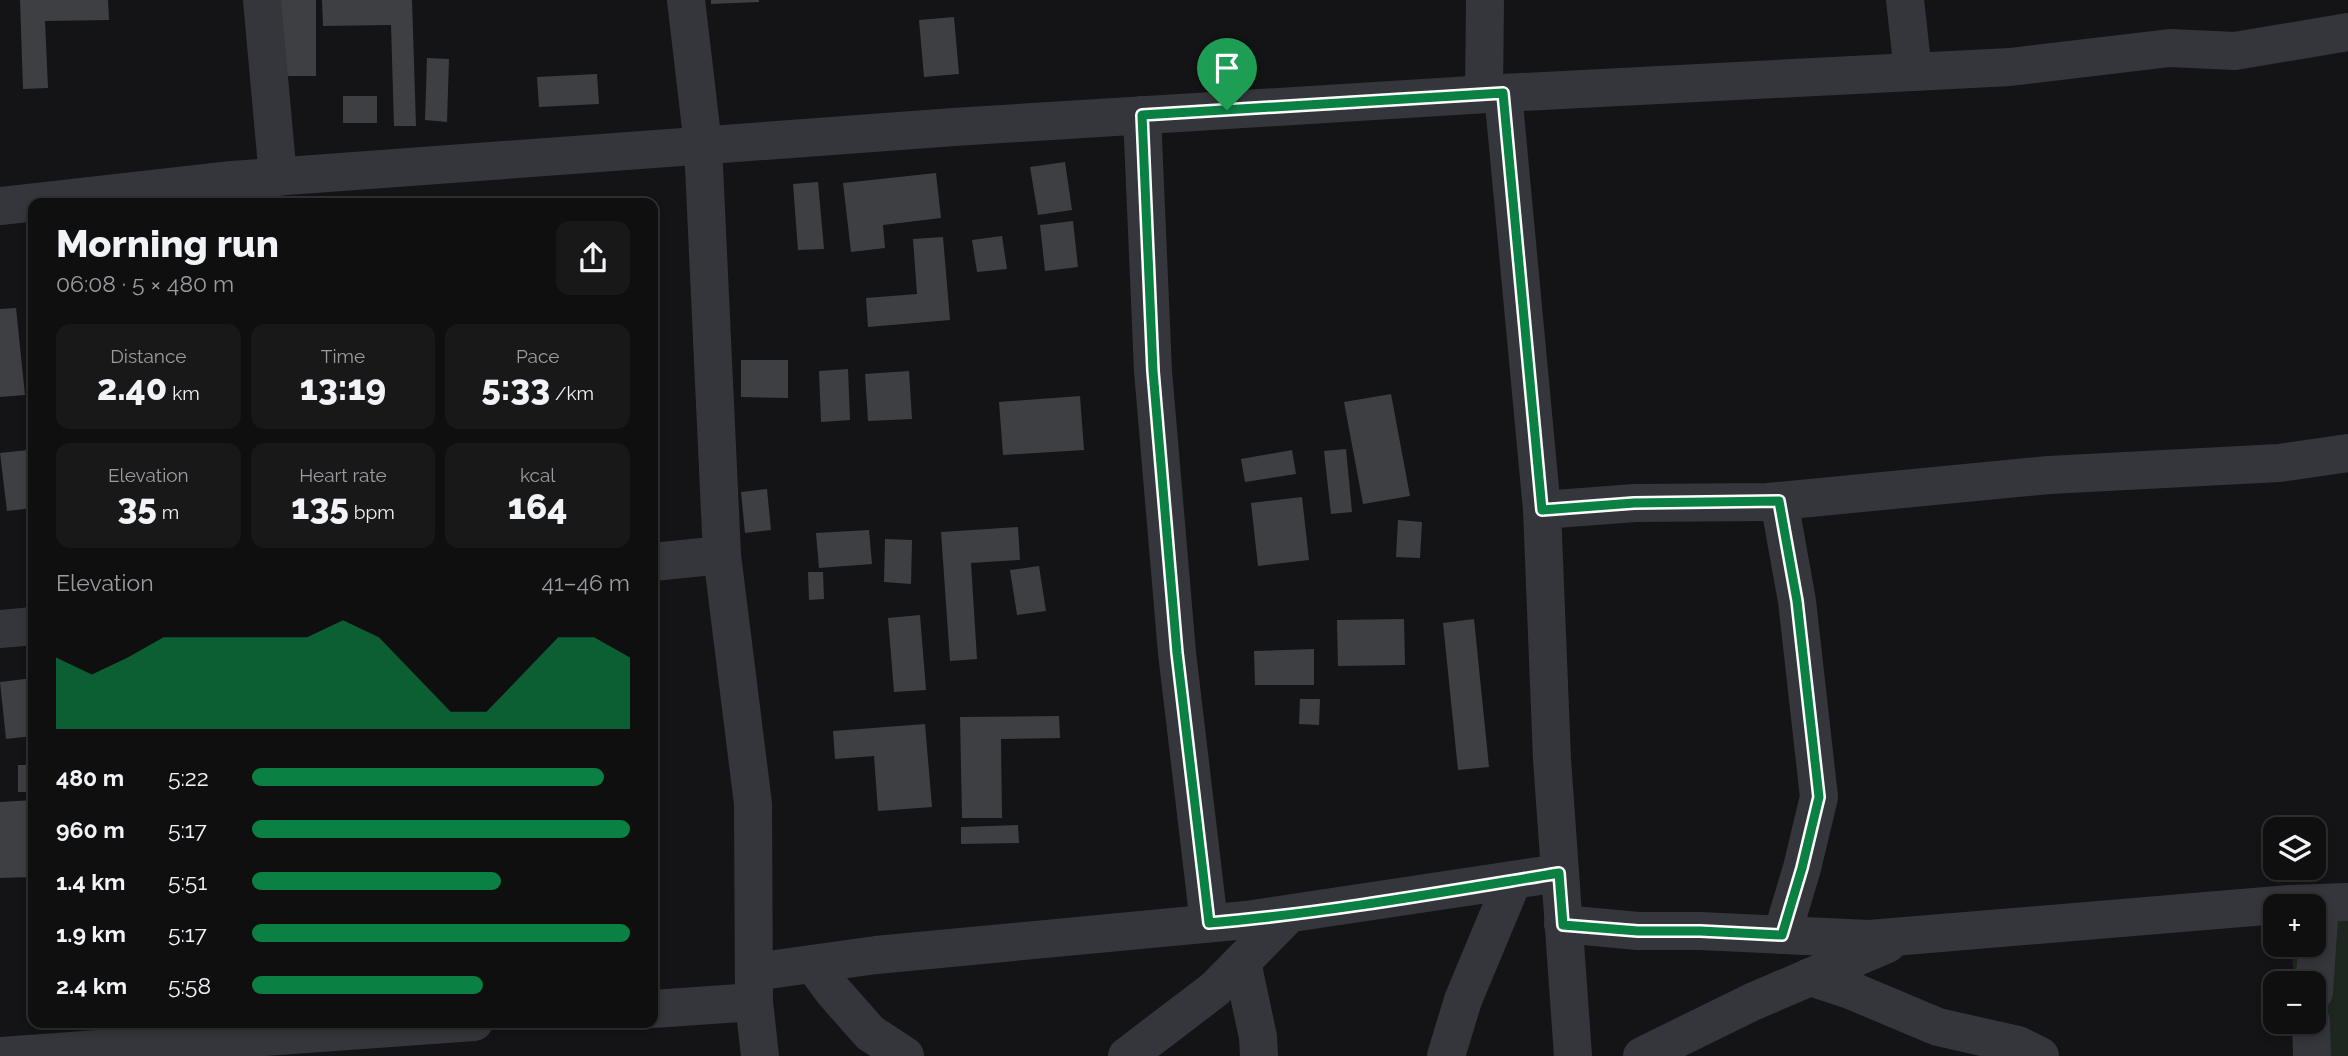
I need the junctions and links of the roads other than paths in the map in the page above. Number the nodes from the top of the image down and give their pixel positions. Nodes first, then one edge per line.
1 (262, 0) edge
2 (686, 0) edge
3 (1485, 0) edge
4 (1905, 0) edge
5 (2347, 27) edge
6 (1913, 72) junction
7 (1493, 94) junction
8 (1142, 115) junction
9 (703, 145) junction
10 (278, 177) junction
11 (71, 198) edge
12 (28, 203) edge
13 (0, 206) edge
14 (2348, 453) edge
15 (1779, 501) junction
16 (1542, 510) junction
17 (722, 555) junction
18 (658, 561) edge
19 (28, 626) edge
20 (0, 629) edge
21 (1559, 873) junction
22 (1513, 880) junction
23 (2334, 902) edge
24 (1289, 914) junction
25 (1209, 923) junction
26 (1563, 925) junction
27 (1782, 935) junction
28 (1908, 935) junction
29 (1242, 962) junction
30 (813, 964) junction
31 (2319, 971) edge
32 (1810, 977) junction
33 (754, 987) junction
34 (658, 1008) edge
35 (390, 1028) edge
36 (2311, 1034) edge
37 (0, 1056) edge
38 (760, 1056) edge
39 (905, 1056) edge
40 (1127, 1056) edge
41 (1259, 1056) edge
42 (1446, 1056) edge
43 (1573, 1056) edge
44 (1642, 1056) edge
45 (2040, 1056) edge
46 (2312, 1056) edge

1 - 10 street
2 - 9 street
3 - 7 street
4 - 6 street
5 - 6 street
6 - 7 street
7 - 8 street
7 - 16 street
8 - 9 street
8 - 25 street
9 - 10 street
9 - 17 street
10 - 11 street
12 - 13 street
14 - 15 street
15 - 16 street
15 - 27 street
16 - 21 street
17 - 18 street
17 - 33 street
19 - 20 street
21 - 22 street
21 - 26 street
22 - 24 street
22 - 42 street
23 - 28 street
23 - 31 street
24 - 25 street
24 - 29 street
25 - 30 street
26 - 27 street
26 - 43 street
27 - 28 street
28 - 32 street
29 - 40 street
29 - 41 street
30 - 33 street
30 - 39 street
32 - 44 street
32 - 45 street
33 - 34 street
33 - 38 street
35 - 37 street
36 - 46 street

